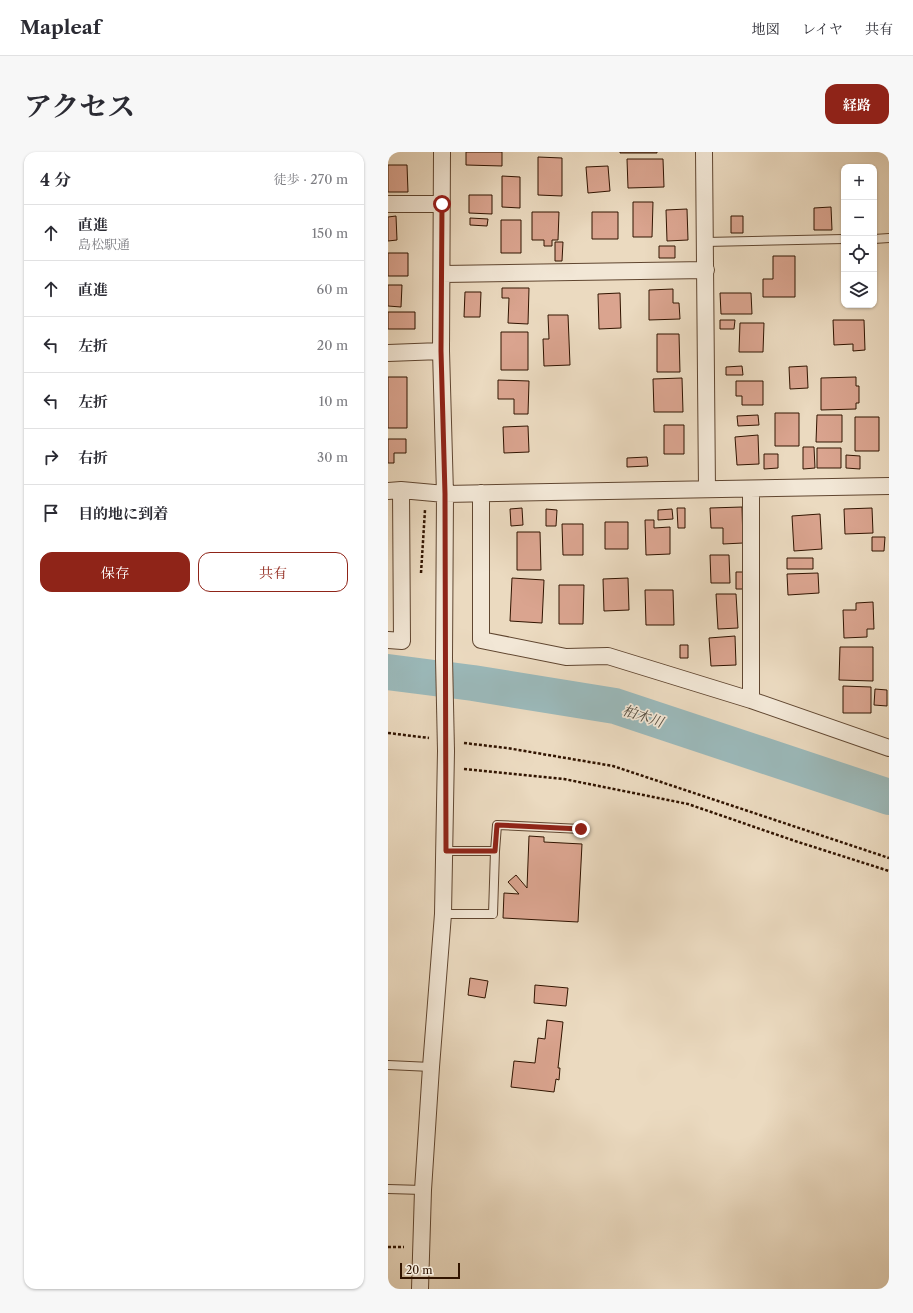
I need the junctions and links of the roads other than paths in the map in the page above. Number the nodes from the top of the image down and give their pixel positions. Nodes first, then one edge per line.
1 (442, 152) edge
2 (704, 152) edge
3 (388, 204) edge
4 (442, 204) junction
5 (889, 238) edge
6 (841, 239) edge
7 (877, 239) edge
8 (705, 242) junction
9 (706, 270) junction
10 (443, 274) junction
11 (441, 351) junction
12 (388, 353) edge
13 (889, 486) edge
14 (395, 490) edge
15 (707, 490) junction
16 (751, 490) junction
17 (481, 493) junction
18 (445, 494) junction
19 (388, 640) edge
20 (751, 700) junction
21 (889, 748) edge
22 (581, 829) dead end
23 (446, 851) junction
24 (495, 851) junction
25 (444, 914) junction
26 (388, 1065) edge
27 (431, 1067) junction
28 (388, 1189) edge
29 (423, 1190) junction
30 (420, 1289) edge

1 - 4 street
2 - 8 street
3 - 4 street
4 - 10 street
5 - 7 lane
6 - 8 lane
8 - 9 street
9 - 10 street
9 - 15 street
10 - 11 street
11 - 12 street
11 - 18 street
13 - 16 street
14 - 18 street
14 - 19 street
15 - 16 street
15 - 17 street
16 - 20 street
17 - 18 street
17 - 20 street
18 - 23 street, bridge
20 - 21 street
22 - 24 lane
23 - 24 lane
23 - 25 street
24 - 25 lane
25 - 27 street
26 - 27 lane
27 - 29 street
28 - 29 lane
29 - 30 street

